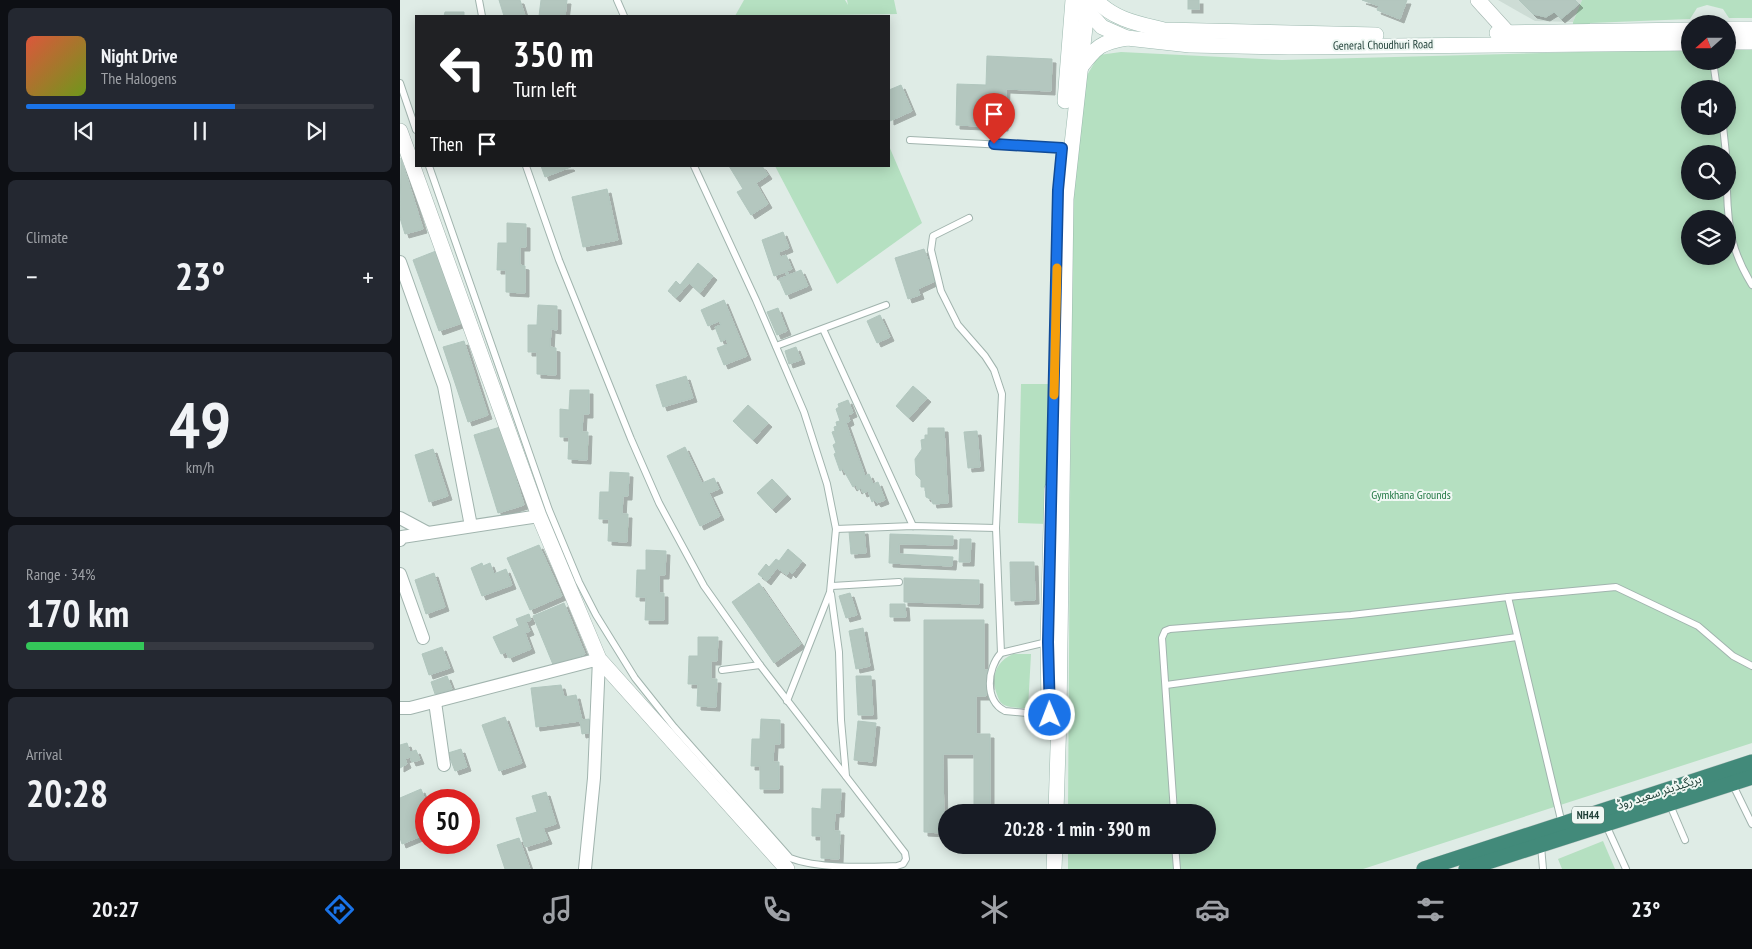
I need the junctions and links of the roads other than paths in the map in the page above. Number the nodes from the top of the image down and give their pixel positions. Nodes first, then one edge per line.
1 (479, 0) edge
2 (617, 0) edge
3 (1478, 0) edge
4 (1084, 2) edge
5 (482, 15) edge
6 (624, 15) edge
7 (1736, 29) edge
8 (1752, 29) edge
9 (1681, 30) edge
10 (1508, 33) junction
11 (1127, 38) junction
12 (1076, 39) junction
13 (1736, 42) edge
14 (1752, 42) edge
15 (1681, 43) edge
16 (1078, 70) junction
17 (400, 83) edge
18 (415, 127) edge
19 (400, 131) edge
20 (910, 140) dead end
21 (1062, 148) junction
22 (429, 167) edge
23 (526, 167) edge
24 (694, 167) edge
25 (1728, 200) edge
26 (969, 218) dead end
27 (400, 262) edge
28 (1752, 285) edge
29 (886, 306) dead end
30 (823, 329) junction
31 (776, 346) junction
32 (539, 516) junction
33 (400, 518) edge
34 (470, 526) junction
35 (913, 526) junction
36 (996, 528) junction
37 (836, 529) junction
38 (428, 533) junction
39 (400, 540) edge
40 (400, 574) edge
41 (899, 582) dead end
42 (831, 589) junction
43 (1508, 597) junction
44 (1517, 637) junction
45 (423, 638) dead end
46 (1048, 642) junction
47 (1001, 653) junction
48 (599, 658) junction
49 (760, 665) junction
50 (1752, 666) edge
51 (722, 670) dead end
52 (1166, 686) junction
53 (787, 701) junction
54 (435, 702) junction
55 (400, 708) edge
56 (1054, 715) junction
57 (1752, 762) edge
58 (444, 765) dead end
59 (846, 777) junction
60 (1752, 777) edge
61 (1732, 783) junction
62 (1669, 803) junction
63 (1047, 804) edge
64 (1056, 804) edge
65 (1173, 804) edge
66 (1562, 824) junction
67 (1605, 824) junction
68 (1752, 824) edge
69 (1685, 840) dead end
70 (1541, 844) junction
71 (1046, 854) edge
72 (1054, 854) edge
73 (1176, 854) edge
74 (1486, 866) edge
75 (585, 869) edge
76 (787, 869) edge
77 (1045, 869) edge
78 (1054, 869) edge
79 (1177, 869) edge
80 (1424, 869) edge
81 (1466, 869) edge
82 (1543, 869) edge
83 (1626, 869) edge

1 - 5 lane
2 - 6 lane
3 - 10 main road
4 - 10 main road, General Choudhuri Road
4 - 11 main road, General Choudhuri Road
4 - 12 main road
7 - 8 main road
9 - 10 main road, General Choudhuri Road
11 - 15 main road, General Choudhuri Road
11 - 16 main road
12 - 16 main road
12 - 21 main road
13 - 14 main road
16 - 56 main road
17 - 18 lane
19 - 32 main road
20 - 21 lane
21 - 46 main road
22 - 59 lane
23 - 49 lane
24 - 31 lane
25 - 28 lane
26 - 36 lane
27 - 34 street
29 - 30 lane
30 - 31 lane
30 - 35 lane
31 - 37 lane
32 - 34 street
32 - 48 main road
33 - 38 street
34 - 38 street
35 - 36 lane
35 - 37 lane
36 - 47 lane
37 - 42 lane
38 - 39 street
40 - 45 street
41 - 42 lane
42 - 53 lane
42 - 59 lane
43 - 44 lane
43 - 50 lane
43 - 52 lane
44 - 52 lane
44 - 66 lane
46 - 47 lane
46 - 56 main road
47 - 56 lane
48 - 54 street
48 - 75 street
48 - 76 main road
49 - 51 lane
49 - 53 lane
52 - 65 lane
53 - 59 lane
54 - 55 street
54 - 58 street
56 - 63 main road
56 - 64 main road
57 - 66 highway, بریگیڈیئر سعید روڈ / NH44
60 - 61 highway, NH44
61 - 62 highway, NH44
61 - 68 lane
62 - 67 highway, NH44
62 - 69 lane
66 - 80 highway, بریگیڈیئر سعید روڈ / NH44
67 - 70 highway, NH44
67 - 83 lane
70 - 74 highway, NH44
70 - 82 lane
71 - 77 main road
72 - 78 main road
73 - 79 lane
74 - 81 highway, NH44

